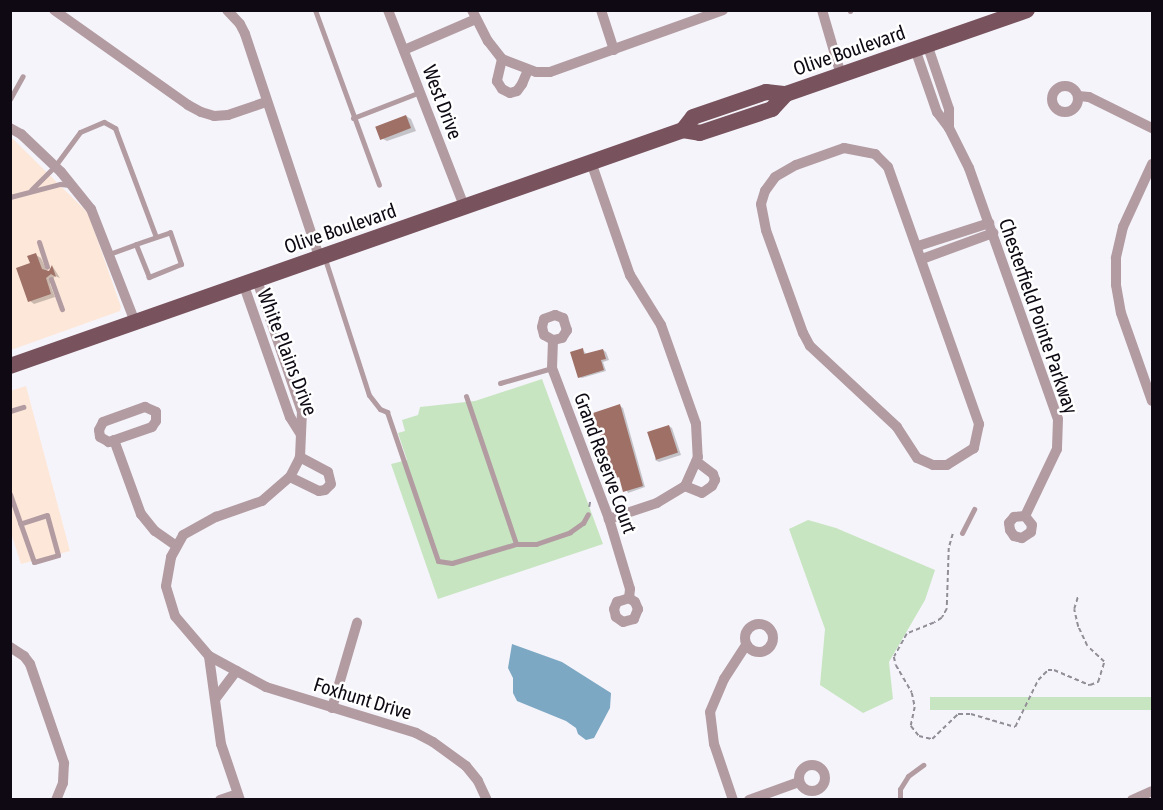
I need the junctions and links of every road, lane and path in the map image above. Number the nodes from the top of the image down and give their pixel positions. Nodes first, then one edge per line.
1 (54, 10) edge
2 (227, 10) edge
3 (315, 10) edge
4 (388, 10) edge
5 (601, 10) edge
6 (723, 10) edge
7 (822, 10) edge
8 (1027, 10) edge
9 (474, 15) edge
10 (921, 47) junction
11 (404, 50) junction
12 (614, 50) junction
13 (502, 58) junction
14 (528, 70) junction
15 (841, 75) junction
16 (23, 76) dead end
17 (420, 92) junction
18 (1078, 96) dead end
19 (10, 99) edge
20 (266, 102) junction
21 (353, 118) junction
22 (10, 128) edge
23 (1152, 128) edge
24 (591, 162) junction
25 (1152, 164) edge
26 (55, 166) junction
27 (379, 185) dead end
28 (75, 188) junction
29 (31, 190) junction
30 (10, 197) edge
31 (464, 206) junction
32 (991, 228) junction
33 (156, 237) junction
34 (39, 242) dead end
35 (136, 244) junction
36 (918, 246) junction
37 (109, 254) junction
38 (322, 256) junction
39 (922, 259) junction
40 (47, 267) dead end
41 (51, 279) dead end
42 (250, 281) junction
43 (62, 309) dead end
44 (135, 322) junction
45 (553, 340) dead end
46 (10, 366) edge
47 (552, 368) junction
48 (1147, 370) edge
49 (500, 383) dead end
50 (466, 396) dead end
51 (1152, 401) edge
52 (23, 407) dead end
53 (10, 411) edge
54 (114, 440) junction
55 (300, 457) junction
56 (696, 461) junction
57 (290, 477) junction
58 (685, 486) junction
59 (10, 494) edge
60 (974, 509) dead end
61 (588, 514) dead end
62 (1025, 516) dead end
63 (609, 519) junction
64 (21, 524) junction
65 (956, 528) dead end
66 (962, 533) dead end
67 (516, 544) junction
68 (175, 545) junction
69 (1078, 596) dead end
70 (628, 598) dead end
71 (357, 623) dead end
72 (746, 645) dead end
73 (10, 648) edge
74 (210, 656) junction
75 (236, 671) junction
76 (216, 698) junction
77 (332, 708) junction
78 (923, 765) dead end
79 (799, 782) dead end
80 (1152, 791) edge
81 (238, 796) edge
82 (56, 800) edge
83 (220, 800) edge
84 (487, 800) edge
85 (733, 800) edge
86 (749, 800) edge
87 (900, 800) edge
88 (1132, 800) edge

1 - 20 street
2 - 20 street
3 - 21 lane
4 - 11 street, West Drive
5 - 12 street
6 - 12 street
7 - 15 street
8 - 10 main road, Olive Boulevard
9 - 11 street
9 - 13 street
10 - 15 main road, Olive Boulevard
10 - 32 street, Chesterfield Pointe Parkway
11 - 17 street, West Drive
12 - 14 street
13 - 14 street
13 - 14 street
15 - 24 main road, Olive Boulevard
16 - 19 lane
17 - 21 lane
17 - 31 street, West Drive
18 - 23 street
20 - 38 street
21 - 27 lane
22 - 26 street
24 - 31 main road, Olive Boulevard
24 - 56 street
25 - 48 street
26 - 28 street
26 - 29 lane
26 - 33 lane
28 - 29 lane
28 - 37 street
29 - 30 lane
31 - 38 main road, Olive Boulevard
32 - 36 street
32 - 39 street
32 - 62 street, Chesterfield Pointe Parkway
33 - 35 lane
33 - 35 lane
34 - 40 lane
35 - 37 lane
36 - 39 street
36 - 39 street
37 - 44 street
38 - 42 main road, Olive Boulevard
38 - 67 lane
41 - 43 lane
42 - 44 main road, Olive Boulevard
42 - 55 street, White Plains Drive
44 - 46 main road, Olive Boulevard
45 - 47 street, Grand Reserve Court
47 - 49 lane
47 - 63 street, Grand Reserve Court
48 - 51 street
50 - 67 lane
52 - 53 lane
54 - 54 street
54 - 68 street
55 - 57 street, White Plains Drive
55 - 57 street
56 - 58 street
56 - 58 street
57 - 68 street, White Plains Drive
58 - 63 street
59 - 64 lane
60 - 66 lane
61 - 67 lane
63 - 70 street, Grand Reserve Court
64 - 64 lane
65 - 69 path
68 - 74 street
71 - 77 street
72 - 85 street
73 - 82 street
74 - 75 street, Foxhunt Drive
74 - 76 street
75 - 76 street
75 - 77 street, Foxhunt Drive
76 - 81 street
77 - 84 street, Foxhunt Drive
78 - 87 lane
79 - 86 street
80 - 88 street
81 - 83 street

